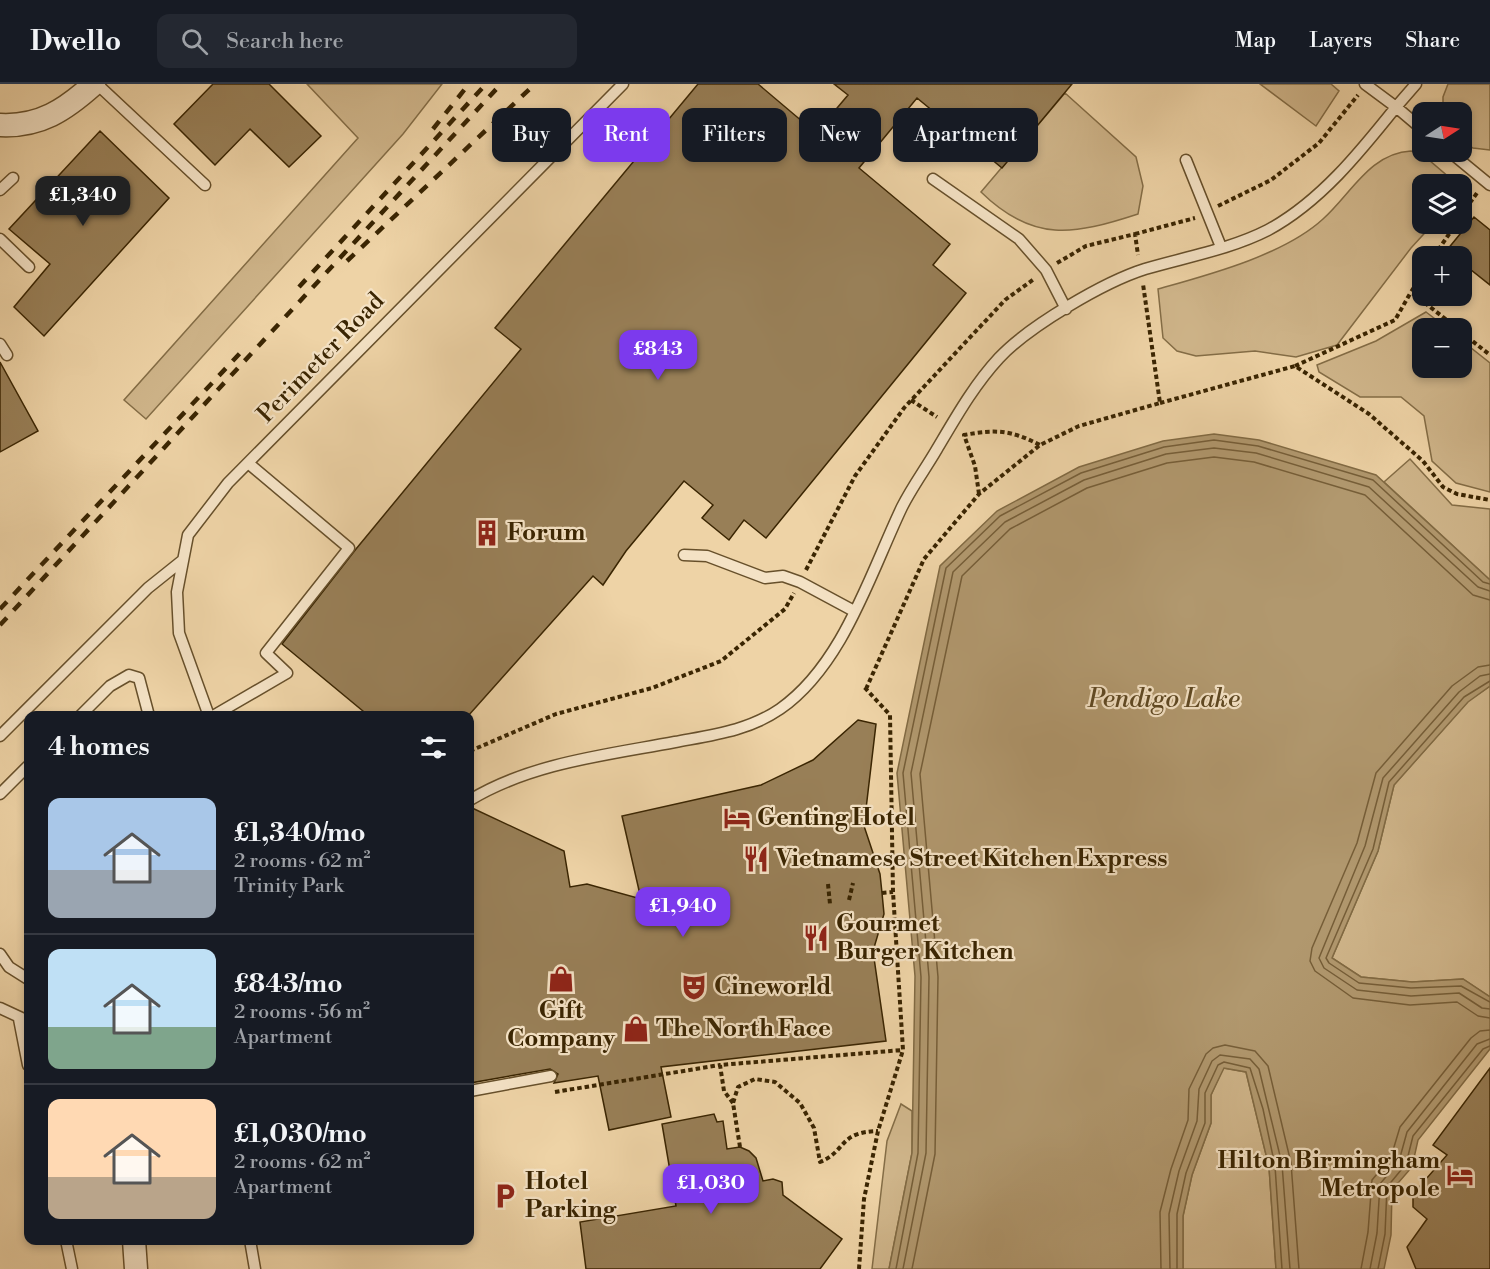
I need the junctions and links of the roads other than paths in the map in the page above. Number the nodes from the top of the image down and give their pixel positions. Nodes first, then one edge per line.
1 (95, 84) edge
2 (622, 84) edge
3 (1365, 84) edge
4 (1416, 84) edge
5 (1396, 107) junction
6 (1412, 121) edge
7 (0, 125) edge
8 (1186, 160) dead end
9 (1460, 162) edge
10 (13, 178) dead end
11 (933, 179) dead end
12 (205, 185) dead end
13 (1486, 189) edge
14 (0, 190) edge
15 (0, 239) edge
16 (1221, 247) junction
17 (29, 267) dead end
18 (1066, 309) junction
19 (0, 344) edge
20 (7, 356) dead end
21 (248, 463) junction
22 (684, 555) dead end
23 (183, 560) junction
24 (854, 611) junction
25 (25, 711) edge
26 (85, 711) edge
27 (148, 711) edge
28 (209, 711) edge
29 (220, 711) edge
30 (24, 712) edge
31 (0, 736) edge
32 (24, 770) edge
33 (0, 794) edge
34 (474, 798) edge
35 (0, 954) edge
36 (24, 976) edge
37 (0, 1008) edge
38 (24, 1020) edge
39 (550, 1076) dead end
40 (474, 1090) edge
41 (67, 1245) edge
42 (136, 1245) edge
43 (251, 1245) edge
44 (72, 1269) edge
45 (136, 1269) edge
46 (255, 1269) edge

1 - 7 street
1 - 12 lane
2 - 21 lane, Perimeter Road
3 - 5 lane
4 - 5 lane
5 - 6 lane
5 - 16 lane
8 - 16 lane
9 - 13 lane
10 - 14 lane
11 - 18 lane
15 - 17 lane
16 - 18 lane
18 - 24 lane
19 - 20 lane
21 - 23 lane, Perimeter Road
21 - 29 lane
22 - 24 lane
23 - 25 lane
23 - 28 lane, Perimeter Road
24 - 34 lane
26 - 27 lane
30 - 31 lane
32 - 33 lane
35 - 36 lane
37 - 38 lane
39 - 40 lane
41 - 44 lane
42 - 45 street
43 - 46 lane

